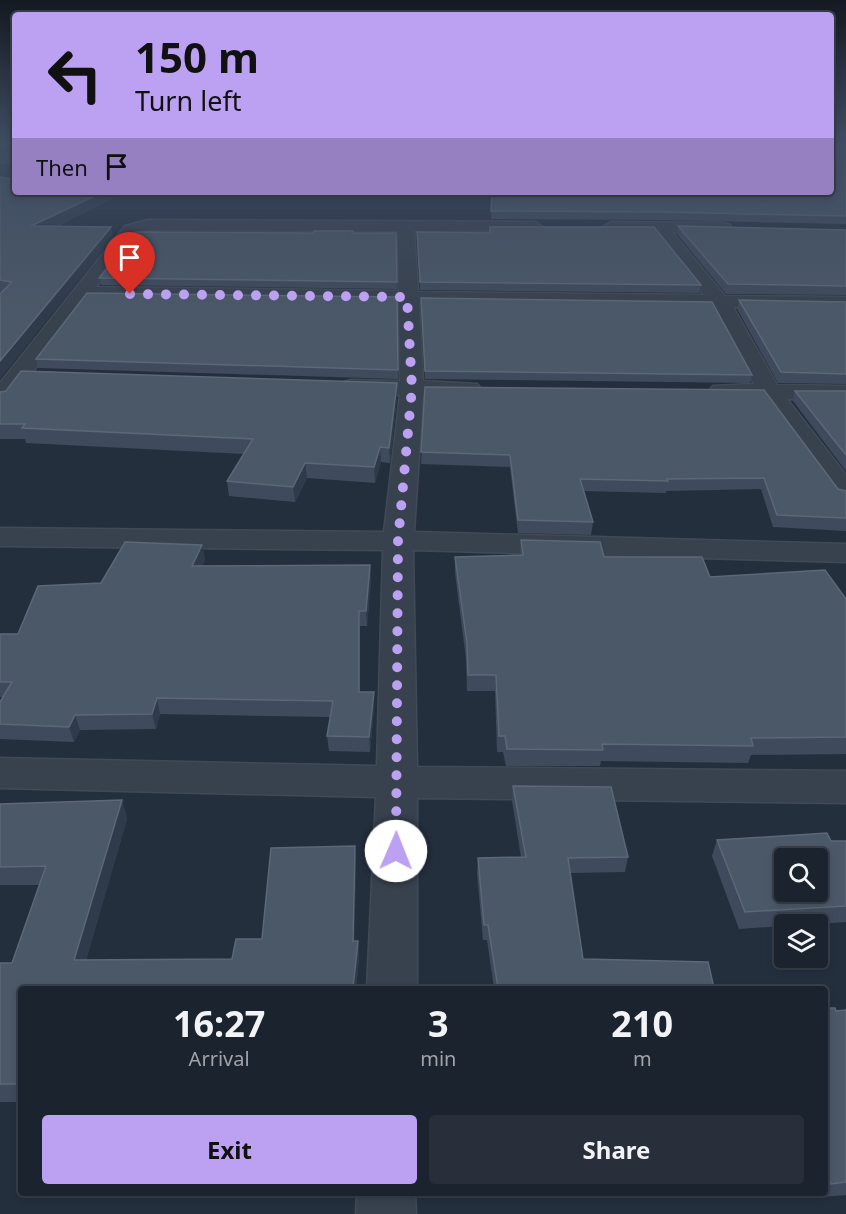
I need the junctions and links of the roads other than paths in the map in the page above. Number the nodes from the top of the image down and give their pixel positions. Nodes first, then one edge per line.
1 (556, 227) edge
2 (590, 227) edge
3 (659, 227) junction
4 (406, 228) junction
5 (740, 229) edge
6 (84, 293) junction
7 (407, 297) junction
8 (719, 301) junction
9 (846, 303) edge
10 (18, 376) junction
11 (42, 377) edge
12 (328, 386) edge
13 (412, 388) junction
14 (495, 389) edge
15 (698, 391) edge
16 (770, 391) junction
17 (846, 393) edge
18 (0, 399) edge
19 (846, 494) edge
20 (0, 537) edge
21 (398, 541) junction
22 (846, 553) edge
23 (0, 773) edge
24 (397, 782) junction
25 (846, 787) edge
26 (392, 986) edge
27 (386, 1196) edge
28 (386, 1214) edge

1 - 4 street
2 - 3 street
3 - 5 street
3 - 8 street
4 - 6 street
4 - 7 street
6 - 7 street
6 - 10 street
7 - 8 street
7 - 13 street
8 - 9 street
8 - 16 street
10 - 11 street
10 - 18 street
12 - 13 street
13 - 14 street
13 - 21 street
15 - 16 street
16 - 17 street
16 - 19 street
20 - 21 street
21 - 22 street
21 - 24 street
23 - 24 street
24 - 25 street
24 - 26 street
27 - 28 street

